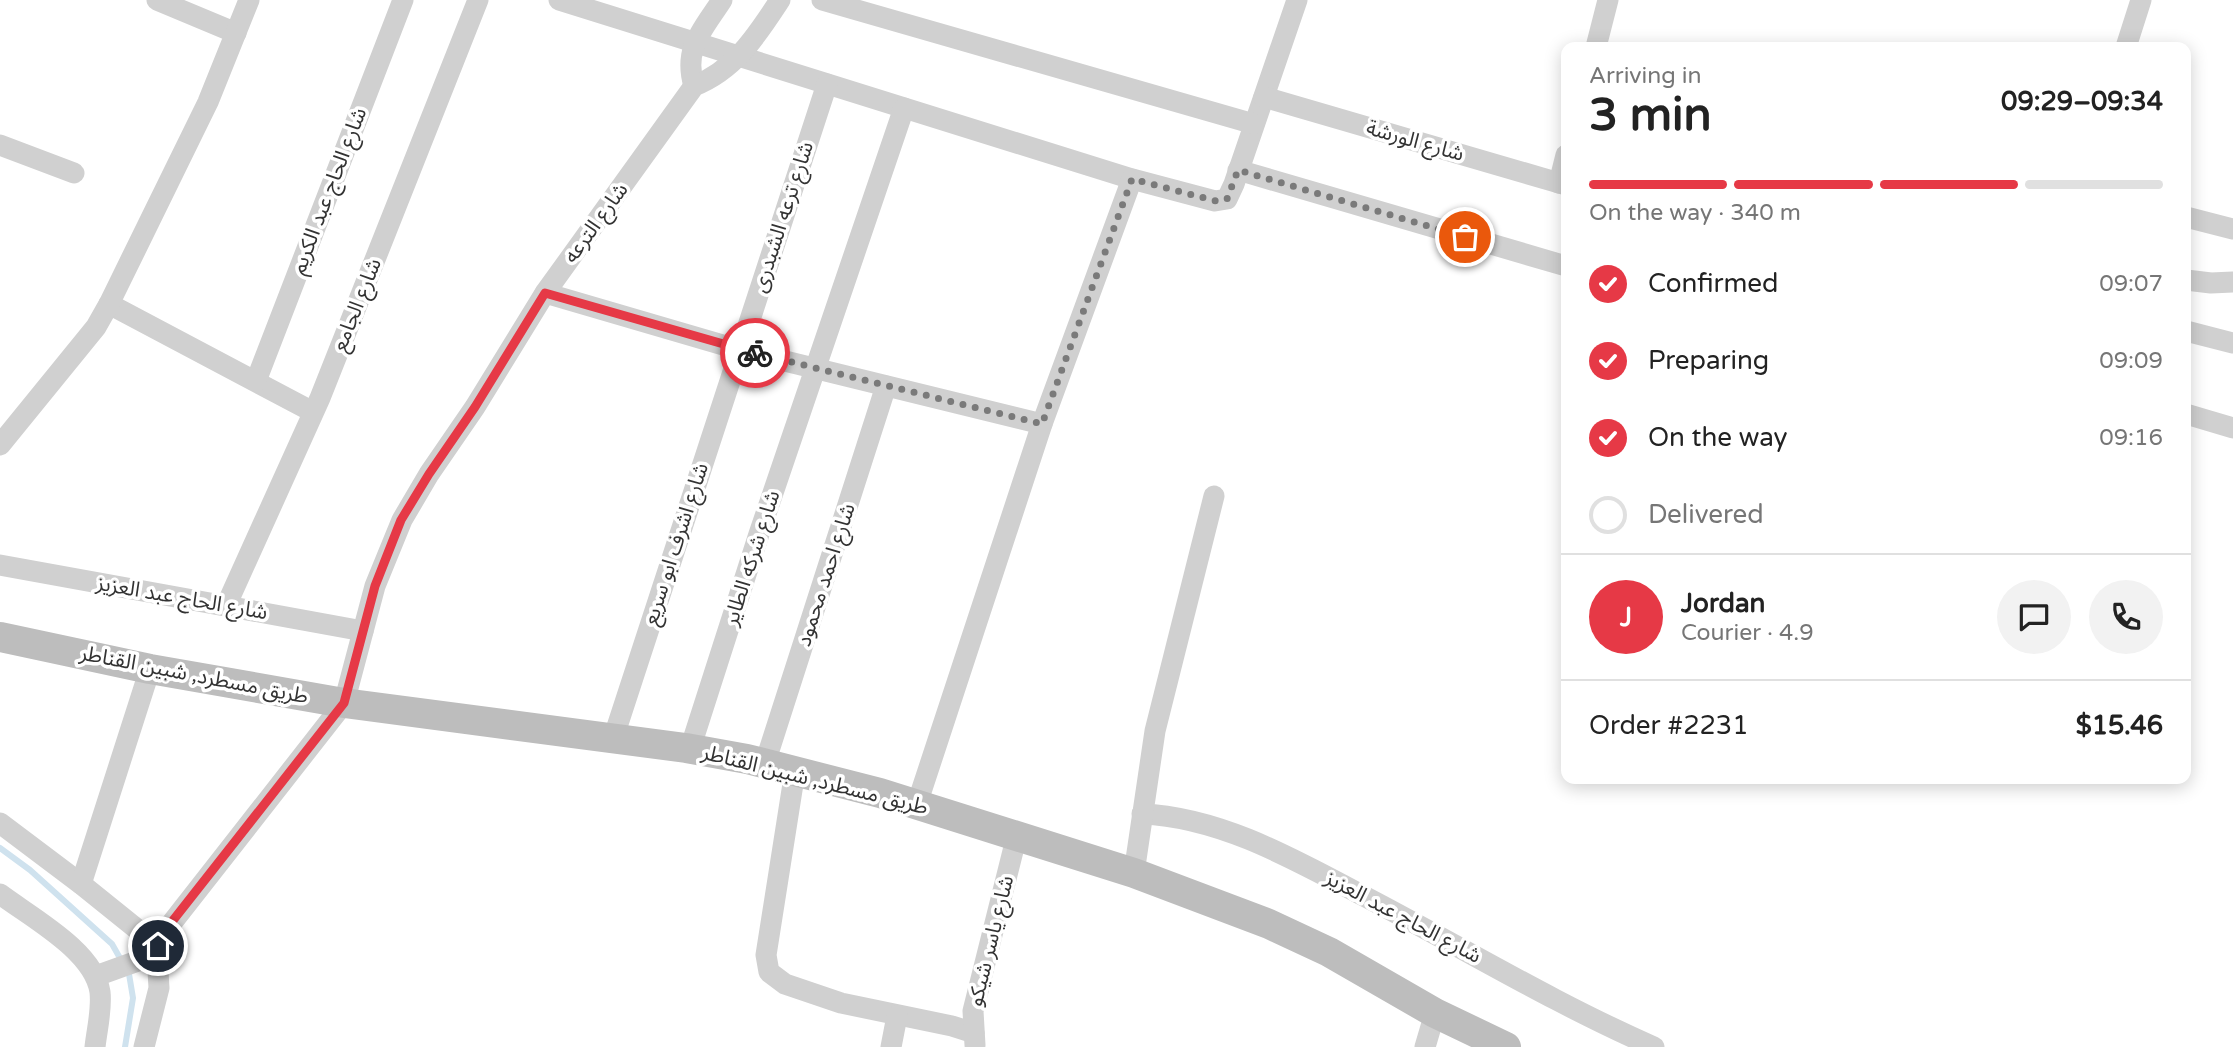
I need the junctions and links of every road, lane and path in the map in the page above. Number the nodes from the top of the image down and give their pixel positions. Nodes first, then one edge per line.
1 (157, 0) edge
2 (249, 0) edge
3 (402, 0) edge
4 (478, 0) edge
5 (559, 0) edge
6 (722, 0) edge
7 (780, 0) edge
8 (822, 0) edge
9 (1297, 0) edge
10 (1608, 0) edge
11 (2141, 0) edge
12 (236, 33) junction
13 (696, 42) junction
14 (1596, 42) edge
15 (2128, 42) edge
16 (738, 57) junction
17 (827, 84) junction
18 (694, 86) junction
19 (1264, 97) junction
20 (905, 108) junction
21 (1254, 124) junction
22 (0, 145) edge
23 (1238, 170) junction
24 (74, 173) dead end
25 (1132, 179) junction
26 (1561, 184) edge
27 (2191, 218) edge
28 (2233, 229) edge
29 (1561, 265) edge
30 (2191, 280) edge
31 (2233, 282) edge
32 (545, 293) junction
33 (109, 304) junction
34 (2191, 332) edge
35 (2233, 343) edge
36 (740, 350) junction
37 (816, 368) junction
38 (256, 381) junction
39 (886, 386) junction
40 (313, 412) junction
41 (2191, 415) edge
42 (1042, 424) junction
43 (2233, 428) edge
44 (0, 445) edge
45 (1214, 496) dead end
46 (0, 565) edge
47 (226, 606) junction
48 (0, 636) edge
49 (361, 640) junction
50 (150, 669) junction
51 (348, 694) junction
52 (613, 739) junction
53 (690, 749) junction
54 (765, 763) junction
55 (795, 771) junction
56 (917, 804) junction
57 (1141, 821) junction
58 (0, 823) edge
59 (1017, 835) junction
60 (1135, 866) junction
61 (81, 884) junction
62 (0, 894) edge
63 (153, 953) junction
64 (102, 974) junction
65 (1435, 1013) junction
66 (897, 1016) junction
67 (975, 1040) edge
68 (95, 1047) edge
69 (144, 1047) edge
70 (891, 1047) edge
71 (1424, 1047) edge
72 (1506, 1047) edge
73 (1654, 1047) edge

1 - 12 street
2 - 12 street
3 - 38 street, شارع الحاج عبد الكريم
4 - 40 street, شارع الجامع
5 - 13 street
6 - 13 street
7 - 16 street, شارع الترعه
8 - 21 street
9 - 19 street
10 - 14 street
11 - 15 street
12 - 33 street
13 - 16 street
13 - 18 street
16 - 17 street
16 - 18 street, شارع الترعه
17 - 20 street
17 - 36 street, شارع ترعه الشبدرى
18 - 32 street, شارع الترعه
19 - 21 street
19 - 26 street, شارع الورشة
20 - 25 street
20 - 37 street, شارع شركه الطاير
21 - 23 street
22 - 24 street
23 - 25 street
23 - 29 street
25 - 42 street
27 - 28 street
30 - 31 street
32 - 36 street
32 - 49 street, شارع الترعه
33 - 38 street
33 - 44 street
34 - 35 street
36 - 37 street
36 - 52 street, شارع اشرف ابو سريع
37 - 39 street
37 - 53 street, شارع شركه الطاير
38 - 40 street
39 - 42 street
39 - 54 street, شارع احمد محمود
40 - 47 street, شارع الجامع
41 - 43 street
42 - 56 street
45 - 57 street
46 - 47 street, شارع الحاج عبد العزيز
47 - 49 street, شارع الحاج عبد العزيز
48 - 50 main road, طريق مسطرد, شبين القناطر
49 - 51 street, شارع الترعه
50 - 51 main road, طريق مسطرد, شبين القناطر
50 - 61 street
51 - 52 main road, طريق مسطرد, شبين القناطر
51 - 63 street
52 - 53 main road, طريق مسطرد, شبين القناطر
53 - 54 main road, طريق مسطرد, شبين القناطر
54 - 55 main road, طريق مسطرد, شبين القناطر
55 - 56 main road, طريق مسطرد, شبين القناطر
55 - 66 street
56 - 59 main road, طريق مسطرد, شبين القناطر
57 - 60 street
57 - 73 street, شارع الحاج عبد العزيز
58 - 61 street
59 - 60 main road, طريق مسطرد, شبين القناطر
59 - 67 street, شارع ياسر شيكو
60 - 65 main road, طريق مسطرد, شبين القناطر
61 - 63 street
62 - 64 street
63 - 64 street
63 - 69 street
64 - 68 street
65 - 71 street
65 - 72 main road, طريق مسطرد, شبين القناطر
66 - 67 street
66 - 70 street

